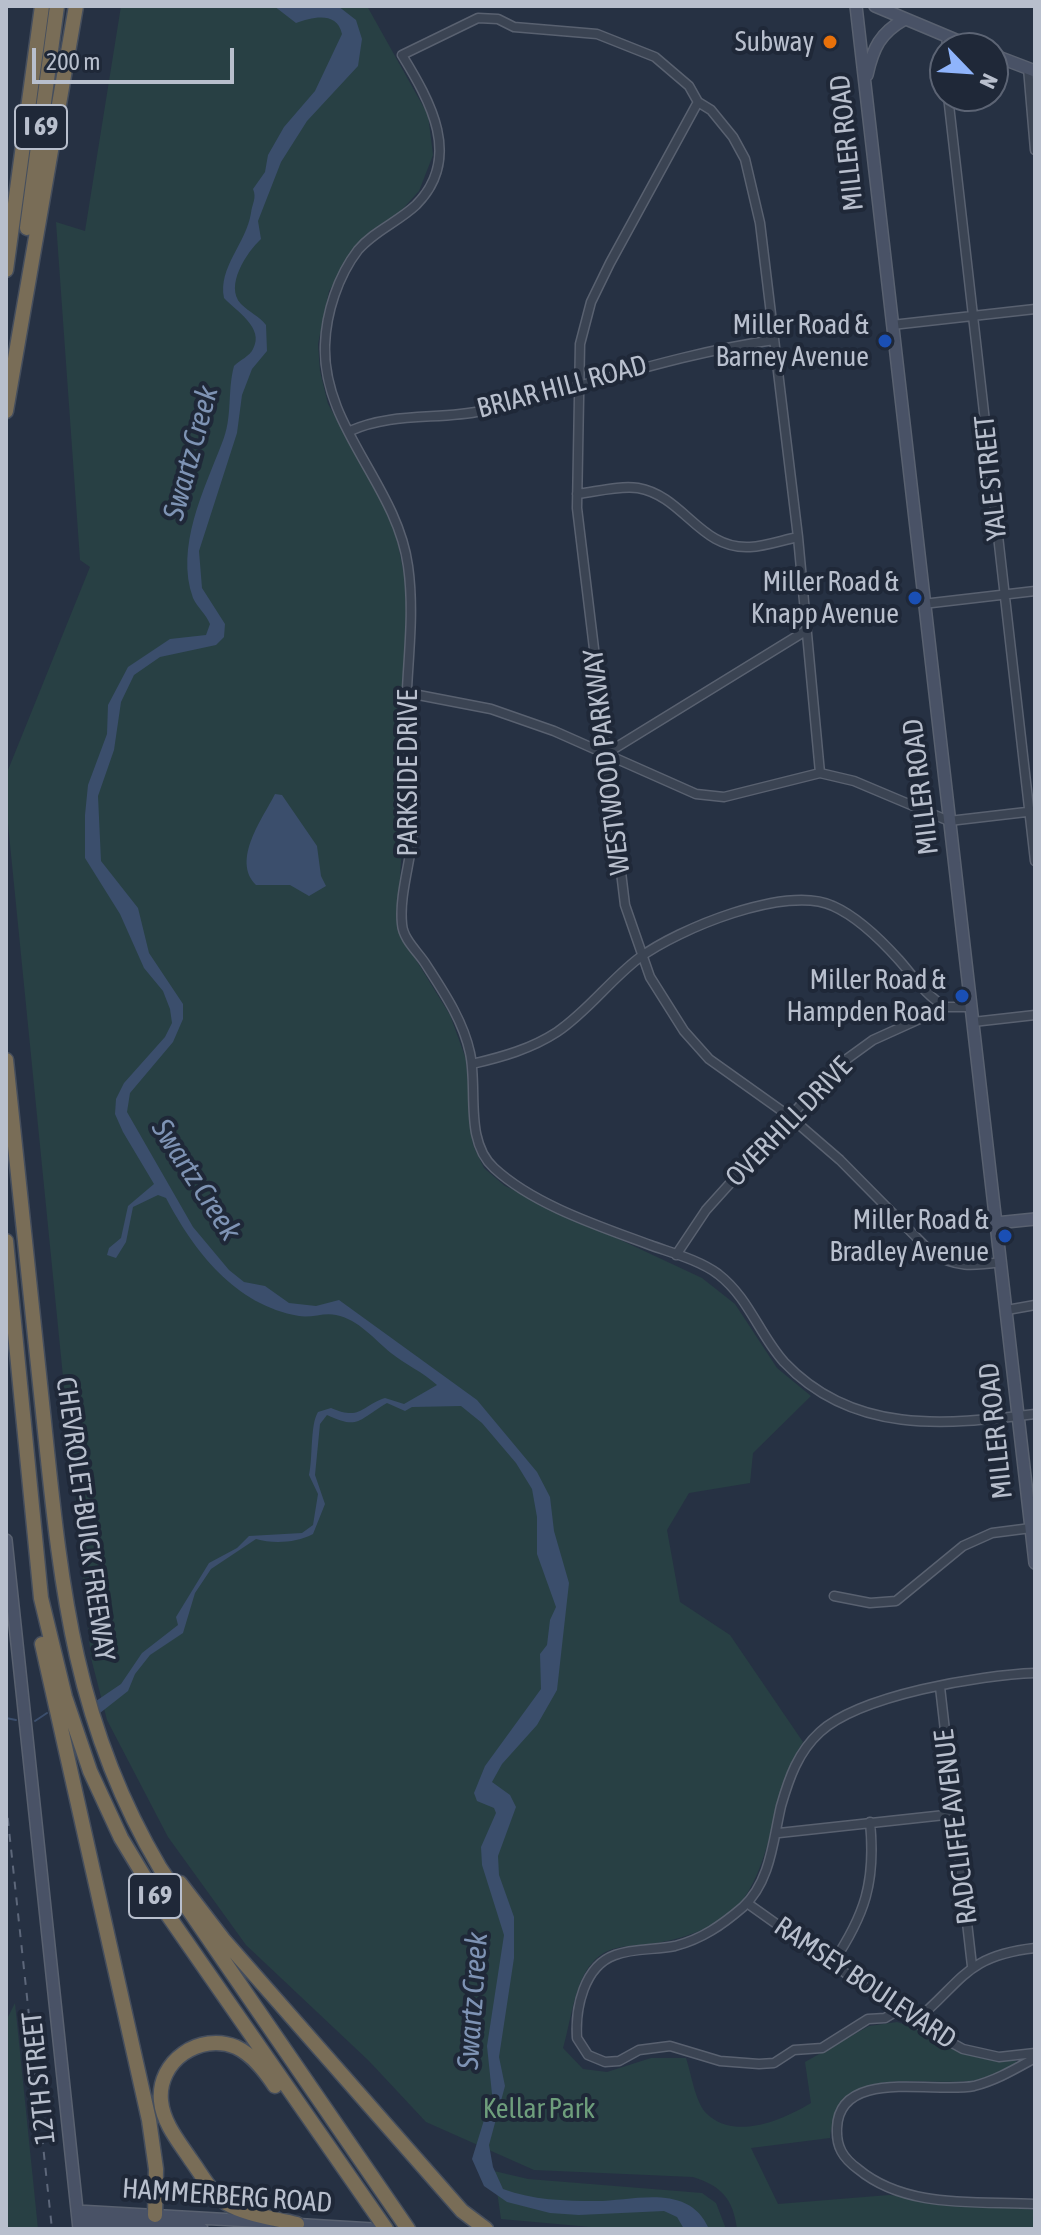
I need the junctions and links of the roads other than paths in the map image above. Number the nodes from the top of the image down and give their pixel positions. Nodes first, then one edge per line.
1 (42, 6) edge
2 (57, 6) edge
3 (76, 6) edge
4 (856, 6) edge
5 (875, 6) edge
6 (905, 19) junction
7 (937, 32) edge
8 (1009, 61) edge
9 (1031, 70) edge
10 (865, 87) junction
11 (698, 102) junction
12 (950, 112) edge
13 (1035, 150) edge
14 (6, 270) edge
15 (1035, 309) edge
16 (973, 316) junction
17 (892, 325) junction
18 (774, 340) junction
19 (577, 384) junction
20 (6, 386) edge
21 (6, 411) edge
22 (350, 431) junction
23 (577, 494) junction
24 (798, 537) junction
25 (1035, 591) edge
26 (1004, 594) junction
27 (923, 604) junction
28 (807, 630) junction
29 (408, 693) junction
30 (607, 753) junction
31 (820, 773) junction
32 (1032, 811) edge
33 (949, 821) junction
34 (1035, 861) edge
35 (642, 956) junction
36 (946, 1007) junction
37 (971, 1007) junction
38 (1035, 1015) edge
39 (973, 1022) junction
40 (6, 1060) edge
41 (472, 1064) junction
42 (789, 1116) junction
43 (1035, 1219) edge
44 (996, 1223) junction
45 (6, 1241) edge
46 (676, 1255) junction
47 (1001, 1262) junction
48 (1035, 1305) edge
49 (1007, 1310) junction
50 (1035, 1414) edge
51 (1017, 1416) junction
52 (1030, 1486) edge
53 (1031, 1528) junction
54 (6, 1540) edge
55 (1035, 1563) edge
56 (834, 1596) dead end
57 (41, 1598) junction
58 (1035, 1673) edge
59 (940, 1687) junction
60 (954, 1814) junction
61 (870, 1822) junction
62 (139, 1831) junction
63 (779, 1833) junction
64 (747, 1903) junction
65 (1035, 1948) edge
66 (832, 1964) junction
67 (972, 1966) junction
68 (900, 2009) junction
69 (914, 2022) junction
70 (1035, 2056) edge
71 (337, 2161) junction
72 (1035, 2204) edge
73 (155, 2215) junction
74 (78, 2220) edge
75 (297, 2224) junction
76 (165, 2227) junction
77 (202, 2229) edge
78 (373, 2229) edge
79 (386, 2229) edge
80 (408, 2229) edge
81 (486, 2229) edge

1 - 14 highway, I 69
2 - 20 highway, I 69
3 - 21 highway
4 - 10 main road, MILLER ROAD
5 - 6 main road
6 - 7 main road
6 - 10 main road
8 - 9 main road
9 - 13 street
10 - 17 main road, MILLER ROAD
11 - 18 street
11 - 19 street, WESTWOOD PARKWAY
11 - 22 street, PARKSIDE DRIVE
12 - 16 street, YALE STREET
15 - 16 street
16 - 17 street
16 - 26 street, YALE STREET
17 - 27 main road, MILLER ROAD
18 - 19 street, BRIAR HILL ROAD
18 - 24 street
19 - 22 street, BRIAR HILL ROAD
19 - 23 street, WESTWOOD PARKWAY
22 - 29 street, PARKSIDE DRIVE
23 - 24 street
23 - 30 street, WESTWOOD PARKWAY
24 - 28 street
25 - 26 street
26 - 27 street
26 - 32 street, YALE STREET
27 - 33 main road, MILLER ROAD
28 - 30 street
28 - 31 street
29 - 30 street
29 - 41 street, PARKSIDE DRIVE
30 - 31 street
30 - 35 street, WESTWOOD PARKWAY
31 - 33 street
32 - 33 street
32 - 34 street, YALE STREET
33 - 37 main road, MILLER ROAD
35 - 36 street
35 - 41 street
35 - 42 street, WESTWOOD PARKWAY
36 - 37 street, OVERHILL DRIVE
36 - 42 street, OVERHILL DRIVE
37 - 39 main road, MILLER ROAD
38 - 39 street
39 - 44 main road, MILLER ROAD
40 - 62 highway, CHEVROLET-BUICK FREEWAY / I 69
41 - 46 street, PARKSIDE DRIVE
42 - 46 street, OVERHILL DRIVE
42 - 47 street, WESTWOOD PARKWAY
43 - 44 main road
44 - 47 main road, MILLER ROAD
45 - 57 highway, CHEVROLET-BUICK FREEWAY / I 69
46 - 51 street, PARKSIDE DRIVE
47 - 49 main road, MILLER ROAD
48 - 49 street
49 - 51 main road, MILLER ROAD
50 - 51 street, PARKSIDE DRIVE
51 - 52 main road, MILLER ROAD
52 - 53 main road, MILLER ROAD
53 - 55 main road, MILLER ROAD
53 - 56 street
54 - 74 main road, 12TH STREET
57 - 71 highway, CHEVROLET-BUICK FREEWAY / I 69
57 - 73 highway
58 - 59 street
59 - 60 street, RADCLIFFE AVENUE
59 - 63 street
60 - 61 street
60 - 67 street, RADCLIFFE AVENUE
61 - 63 street
61 - 66 street
62 - 80 highway, CHEVROLET-BUICK FREEWAY / I 69
62 - 81 highway
63 - 64 street
64 - 66 street, RAMSEY BOULEVARD
64 - 68 street
65 - 67 street
66 - 68 street, RAMSEY BOULEVARD
67 - 69 street
68 - 69 street, RAMSEY BOULEVARD
69 - 70 street, RAMSEY BOULEVARD
70 - 72 street
71 - 75 highway
71 - 79 highway, CHEVROLET-BUICK FREEWAY / I 69
73 - 74 main road, HAMMERBERG ROAD
73 - 75 main road, HAMMERBERG ROAD
73 - 76 main road
74 - 76 main road, HAMMERBERG ROAD
75 - 78 main road, HAMMERBERG ROAD
76 - 77 main road, HAMMERBERG ROAD

